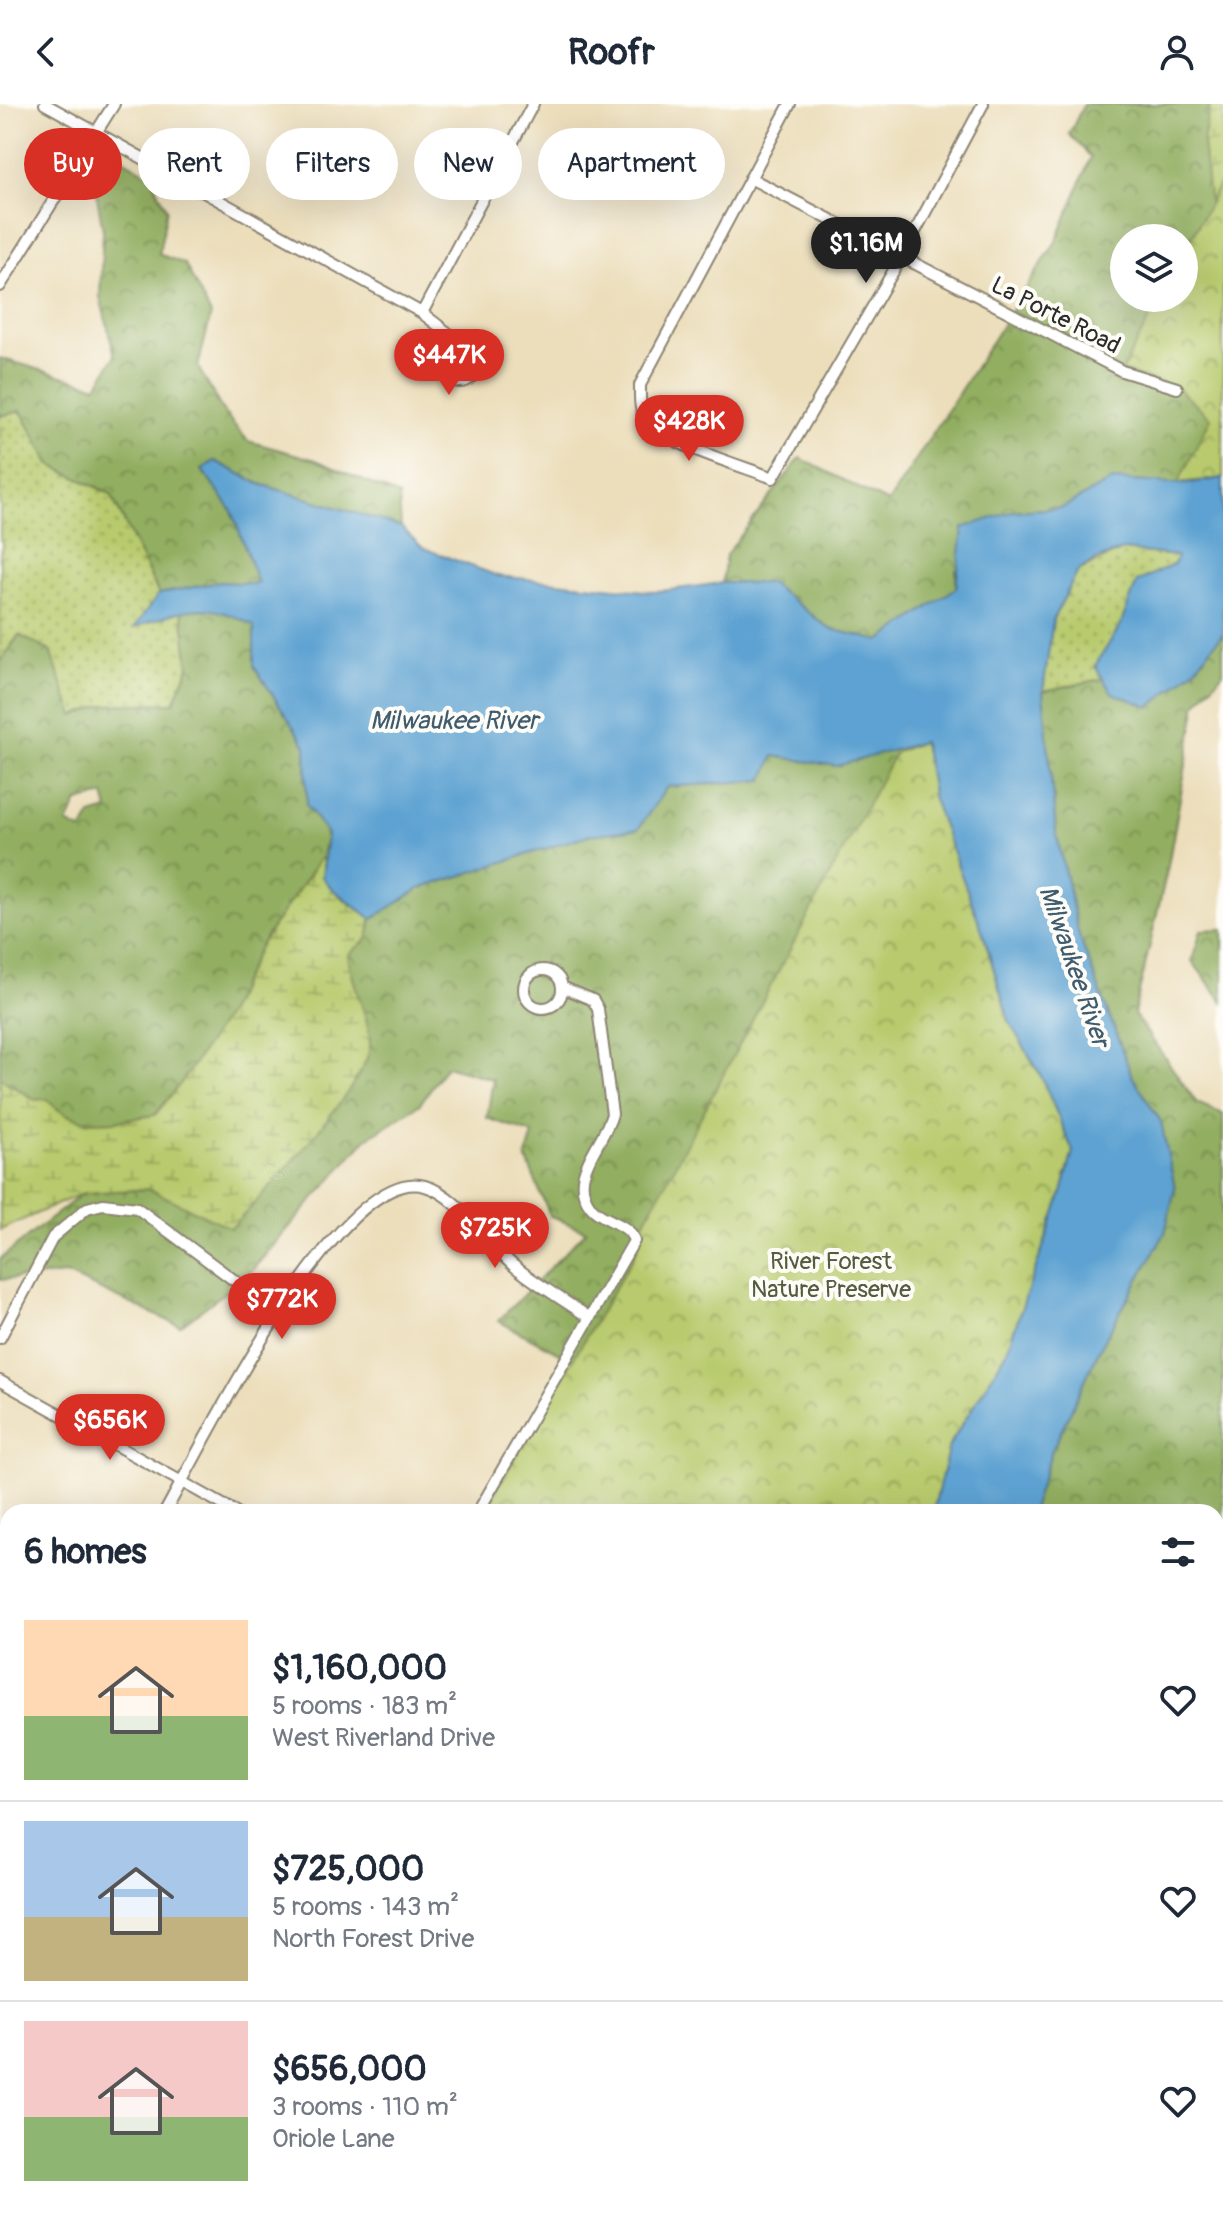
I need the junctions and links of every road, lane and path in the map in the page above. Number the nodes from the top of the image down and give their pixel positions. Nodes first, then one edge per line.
1 (45, 104) edge
2 (114, 104) edge
3 (533, 104) edge
4 (790, 104) edge
5 (983, 104) edge
6 (88, 128) edge
7 (100, 128) edge
8 (122, 147) edge
9 (750, 178) junction
10 (55, 200) edge
11 (901, 258) junction
12 (0, 286) edge
13 (422, 313) junction
14 (461, 352) dead end
15 (1177, 388) dead end
16 (562, 987) dead end
17 (278, 1313) junction
18 (590, 1318) junction
19 (0, 1338) edge
20 (0, 1381) edge
21 (182, 1482) junction
22 (170, 1504) edge
23 (222, 1504) edge
24 (483, 1504) edge

1 - 6 street
2 - 7 street
3 - 13 street
4 - 9 street
5 - 11 street
8 - 13 street
9 - 11 street, La Porte Road
9 - 11 street
10 - 12 street
11 - 15 street, La Porte Road
13 - 14 street
16 - 18 street
17 - 18 street
17 - 19 street
17 - 21 street
18 - 24 street
20 - 21 street
21 - 22 street
21 - 23 street

